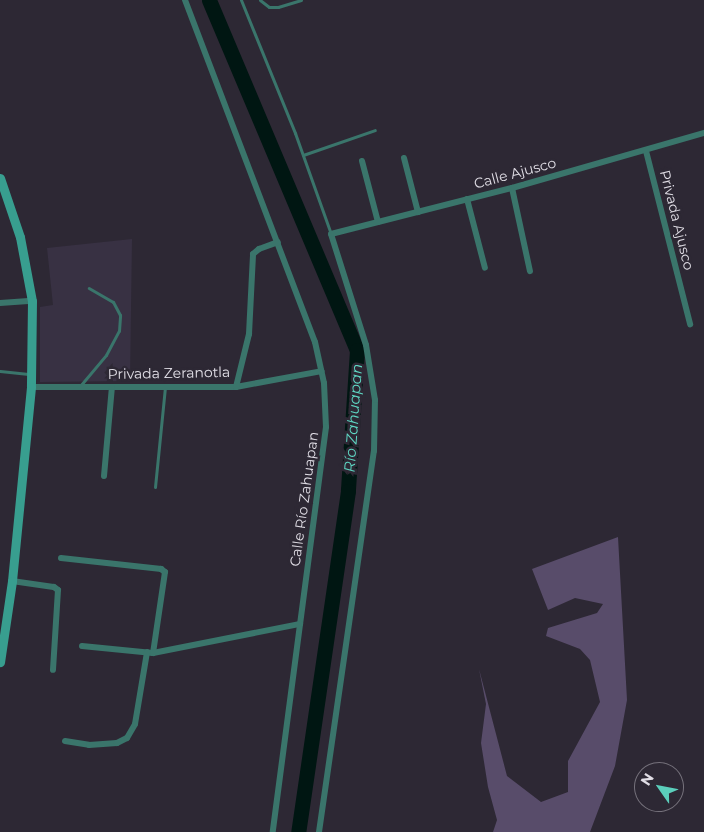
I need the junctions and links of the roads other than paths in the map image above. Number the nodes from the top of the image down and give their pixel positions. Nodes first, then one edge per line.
1 (185, 0) edge
2 (240, 0) edge
3 (260, 0) edge
4 (301, 0) edge
5 (375, 130) dead end
6 (704, 133) edge
7 (646, 151) junction
8 (303, 155) junction
9 (404, 158) dead end
10 (362, 161) dead end
11 (0, 178) edge
12 (512, 188) junction
13 (467, 199) junction
14 (418, 212) junction
15 (378, 222) junction
16 (331, 234) junction
17 (278, 242) junction
18 (485, 268) dead end
19 (530, 271) dead end
20 (89, 288) dead end
21 (32, 301) junction
22 (0, 303) edge
23 (690, 324) dead end
24 (0, 371) edge
25 (322, 371) junction
26 (31, 374) junction
27 (31, 386) junction
28 (80, 387) junction
29 (112, 387) junction
30 (165, 387) junction
31 (236, 387) junction
32 (104, 476) dead end
33 (155, 488) dead end
34 (61, 558) dead end
35 (12, 581) junction
36 (300, 624) junction
37 (82, 646) dead end
38 (150, 653) junction
39 (1, 656) edge
40 (53, 670) dead end
41 (65, 741) dead end
42 (273, 832) edge
43 (320, 832) edge

1 - 17 street, Calle Río Zahuapan
2 - 8 lane
3 - 4 lane
5 - 8 lane
6 - 7 street, Calle Ajusco
7 - 12 street, Calle Ajusco
7 - 23 street, Privada Ajusco
8 - 16 lane
9 - 14 street
10 - 15 street
11 - 21 main road
12 - 13 street, Calle Ajusco
12 - 19 street
13 - 14 street, Calle Ajusco
13 - 18 street
14 - 15 street, Calle Ajusco
15 - 16 street, Calle Ajusco
16 - 43 street
17 - 25 street, Calle Río Zahuapan
17 - 31 street, Privada Zeranotla
20 - 28 lane
21 - 22 street
21 - 26 main road
24 - 26 lane
25 - 31 street
25 - 36 street, Calle Río Zahuapan
26 - 27 main road
27 - 28 street, Privada Zeranotla
27 - 35 main road
28 - 29 street, Privada Zeranotla
29 - 30 street, Privada Zeranotla
29 - 32 street
30 - 31 street, Privada Zeranotla
30 - 33 lane
34 - 38 street
35 - 39 main road
35 - 40 street
36 - 38 street
36 - 42 street, Calle Río Zahuapan
37 - 38 street
38 - 41 street

